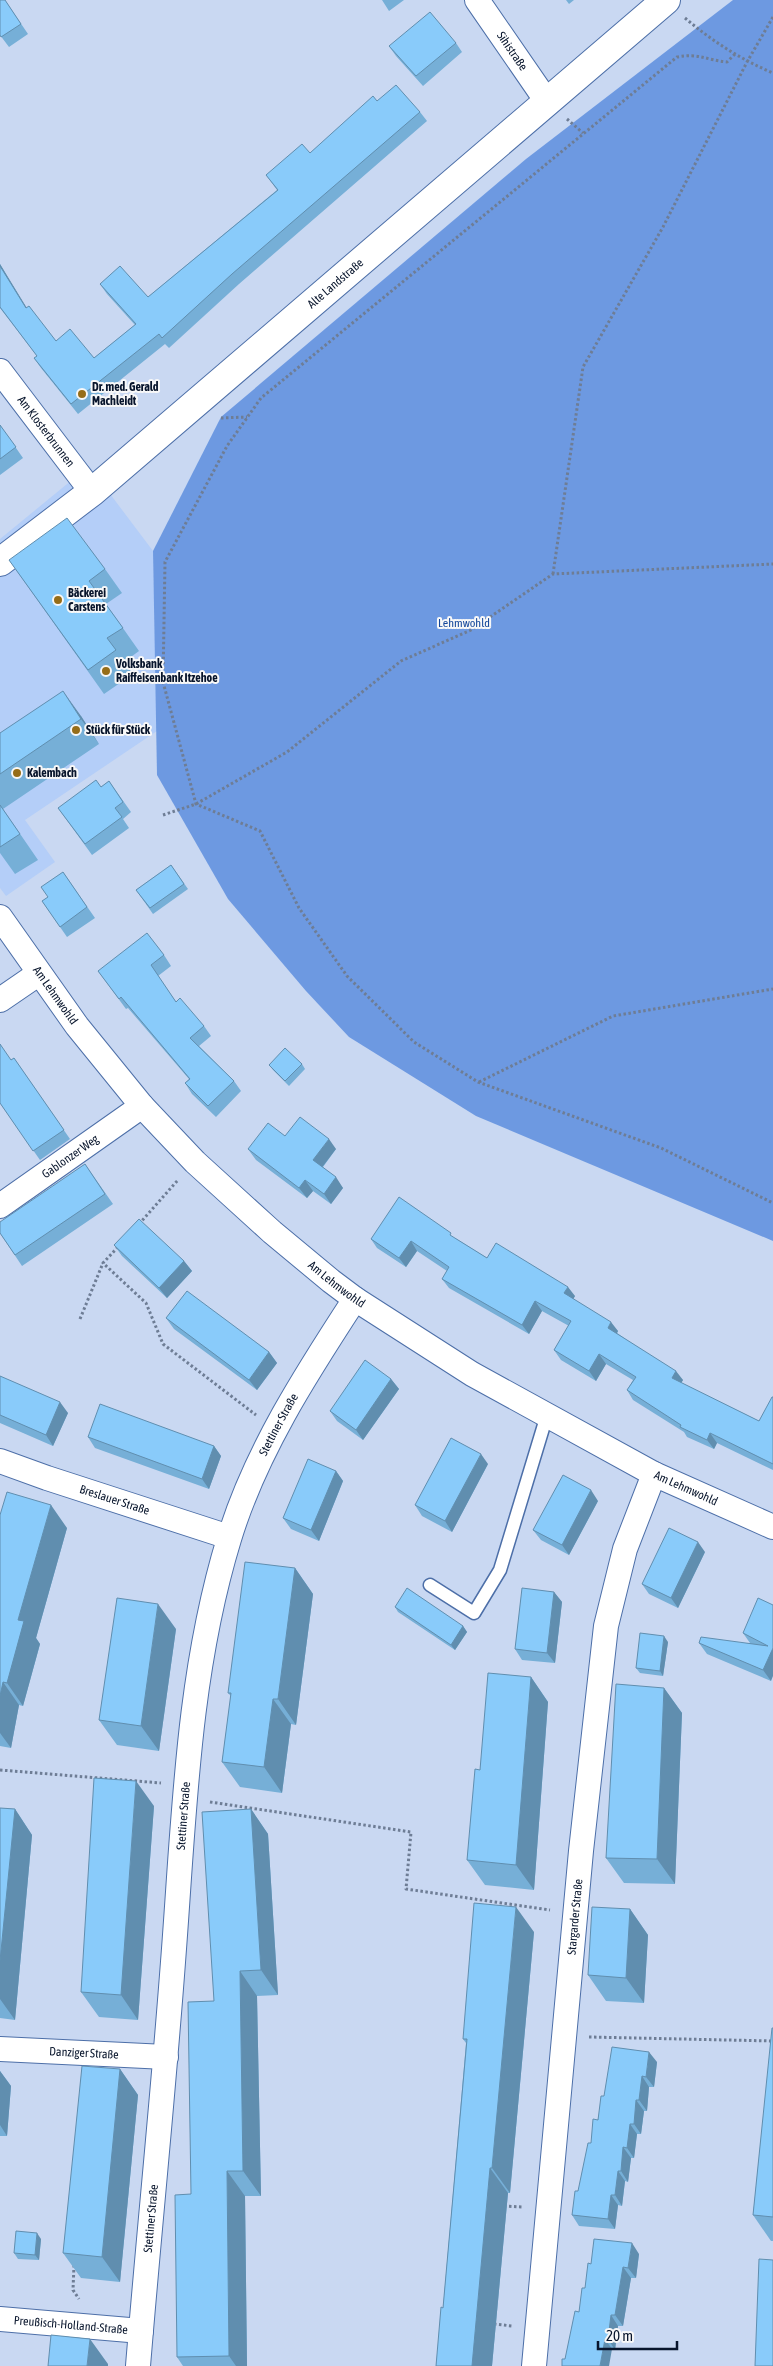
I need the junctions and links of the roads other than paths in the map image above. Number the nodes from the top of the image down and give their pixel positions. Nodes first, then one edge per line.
1 (477, 0) edge
2 (665, 1) edge
3 (548, 103) junction
4 (0, 371) edge
5 (92, 492) junction
6 (0, 562) edge
7 (0, 917) edge
8 (38, 974) junction
9 (0, 1000) edge
10 (142, 1106) junction
11 (0, 1206) edge
12 (355, 1299) junction
13 (547, 1415) junction
14 (0, 1461) edge
15 (654, 1474) junction
16 (773, 1527) edge
17 (229, 1538) junction
18 (430, 1585) dead end
19 (0, 2049) edge
20 (166, 2057) junction
21 (0, 2319) edge
22 (141, 2331) junction
23 (138, 2366) edge
24 (534, 2366) edge

1 - 3 street, Sihistraße
2 - 3 street, Alte Landstraße
3 - 5 street, Alte Landstraße
4 - 5 street, Am Klosterbrunnen
5 - 6 street, Alte Landstraße
7 - 8 street, Am Lehmwohld
8 - 9 street
8 - 10 street, Am Lehmwohld
10 - 11 street, Gablonzer Weg
10 - 12 street, Am Lehmwohld
12 - 13 street, Am Lehmwohld
12 - 17 street, Stettiner Straße
13 - 15 street, Am Lehmwohld
13 - 18 lane
14 - 17 street, Breslauer Straße
15 - 16 street, Am Lehmwohld
15 - 24 street, Stargarder Straße
17 - 20 street, Stettiner Straße
19 - 20 street, Danziger Straße
20 - 22 street, Stettiner Straße
21 - 22 street, Preußisch-Holland-Straße
22 - 23 street, Stettiner Straße

